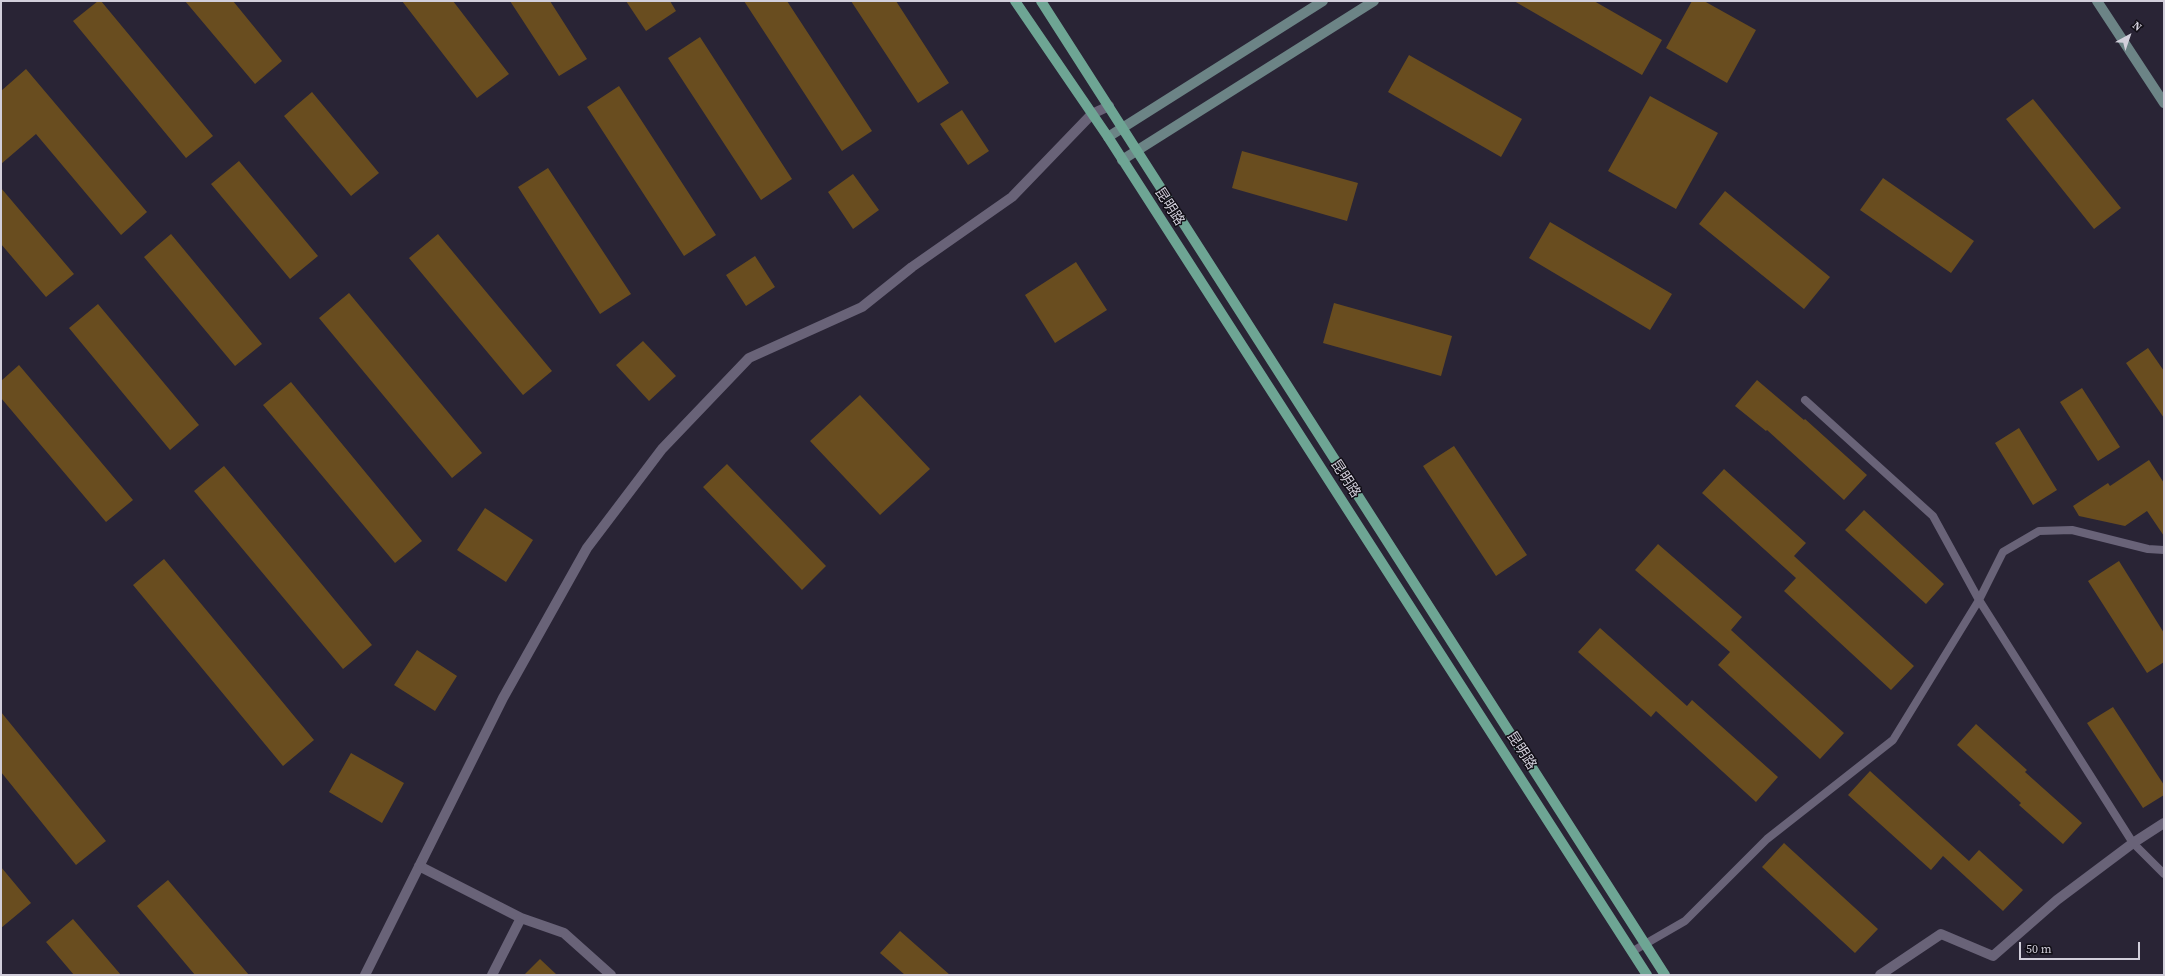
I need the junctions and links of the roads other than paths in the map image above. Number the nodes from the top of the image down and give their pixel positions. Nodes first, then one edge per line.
1 (1016, 1) edge
2 (1041, 1) edge
3 (1322, 1) edge
4 (1374, 1) edge
5 (2097, 1) edge
6 (2164, 103) edge
7 (1109, 106) junction
8 (1092, 114) junction
9 (1122, 128) junction
10 (1108, 137) junction
11 (1137, 151) junction
12 (1122, 160) junction
13 (1805, 400) dead end
14 (2164, 550) edge
15 (1979, 600) junction
16 (2164, 822) edge
17 (2132, 843) junction
18 (418, 866) junction
19 (2164, 874) edge
20 (521, 918) junction
21 (1646, 944) junction
22 (1633, 951) junction
23 (365, 975) edge
24 (492, 975) edge
25 (611, 975) edge
26 (1647, 975) edge
27 (1665, 975) edge
28 (1880, 975) edge

1 - 8 main road, 昆明路
2 - 7 main road, 昆明路
3 - 9 main road
4 - 11 main road
5 - 6 main road
7 - 8 street
7 - 9 main road, 昆明路
8 - 10 main road, 昆明路
8 - 18 street
9 - 10 main road
9 - 11 main road, 昆明路
10 - 12 main road, 昆明路
11 - 12 main road
11 - 21 main road, 昆明路
12 - 22 main road, 昆明路
13 - 15 lane
14 - 15 lane
15 - 17 lane
15 - 21 lane
16 - 17 street
17 - 19 lane
17 - 28 street
18 - 20 street
18 - 23 street
20 - 24 street
20 - 25 street
21 - 22 lane
21 - 27 main road, 昆明路
22 - 26 main road, 昆明路

